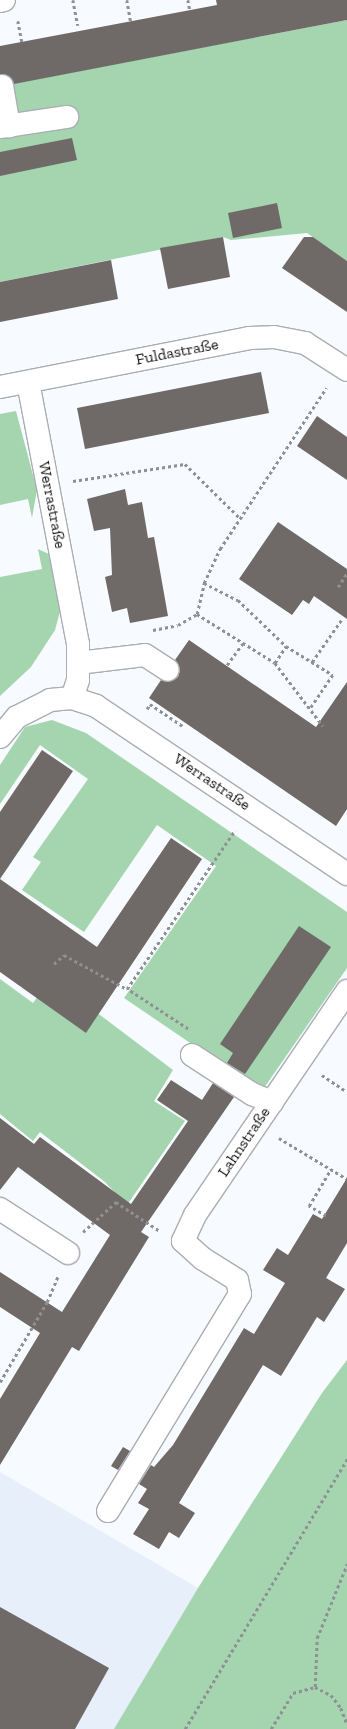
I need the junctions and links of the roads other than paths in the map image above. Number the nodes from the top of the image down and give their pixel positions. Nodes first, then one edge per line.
1 (4, 0) edge
2 (0, 1) edge
3 (2, 86) dead end
4 (67, 117) dead end
5 (5, 126) edge
6 (344, 368) edge
7 (28, 382) junction
8 (0, 387) edge
9 (78, 663) junction
10 (168, 670) dead end
11 (72, 698) junction
12 (0, 737) edge
13 (347, 874) edge
14 (347, 991) edge
15 (192, 1055) dead end
16 (272, 1102) junction
17 (0, 1209) edge
18 (68, 1253) road end
19 (108, 1511) dead end

1 - 2 street
3 - 5 street
4 - 5 street
6 - 7 street, Fuldastraße
7 - 8 street, Fuldastraße
7 - 9 street, Werrastraße
9 - 10 street
9 - 11 street, Werrastraße
11 - 12 street, Werrastraße
11 - 13 street, Werrastraße
14 - 16 street, Lahnstraße
15 - 16 street
16 - 19 street, Lahnstraße
17 - 18 street

